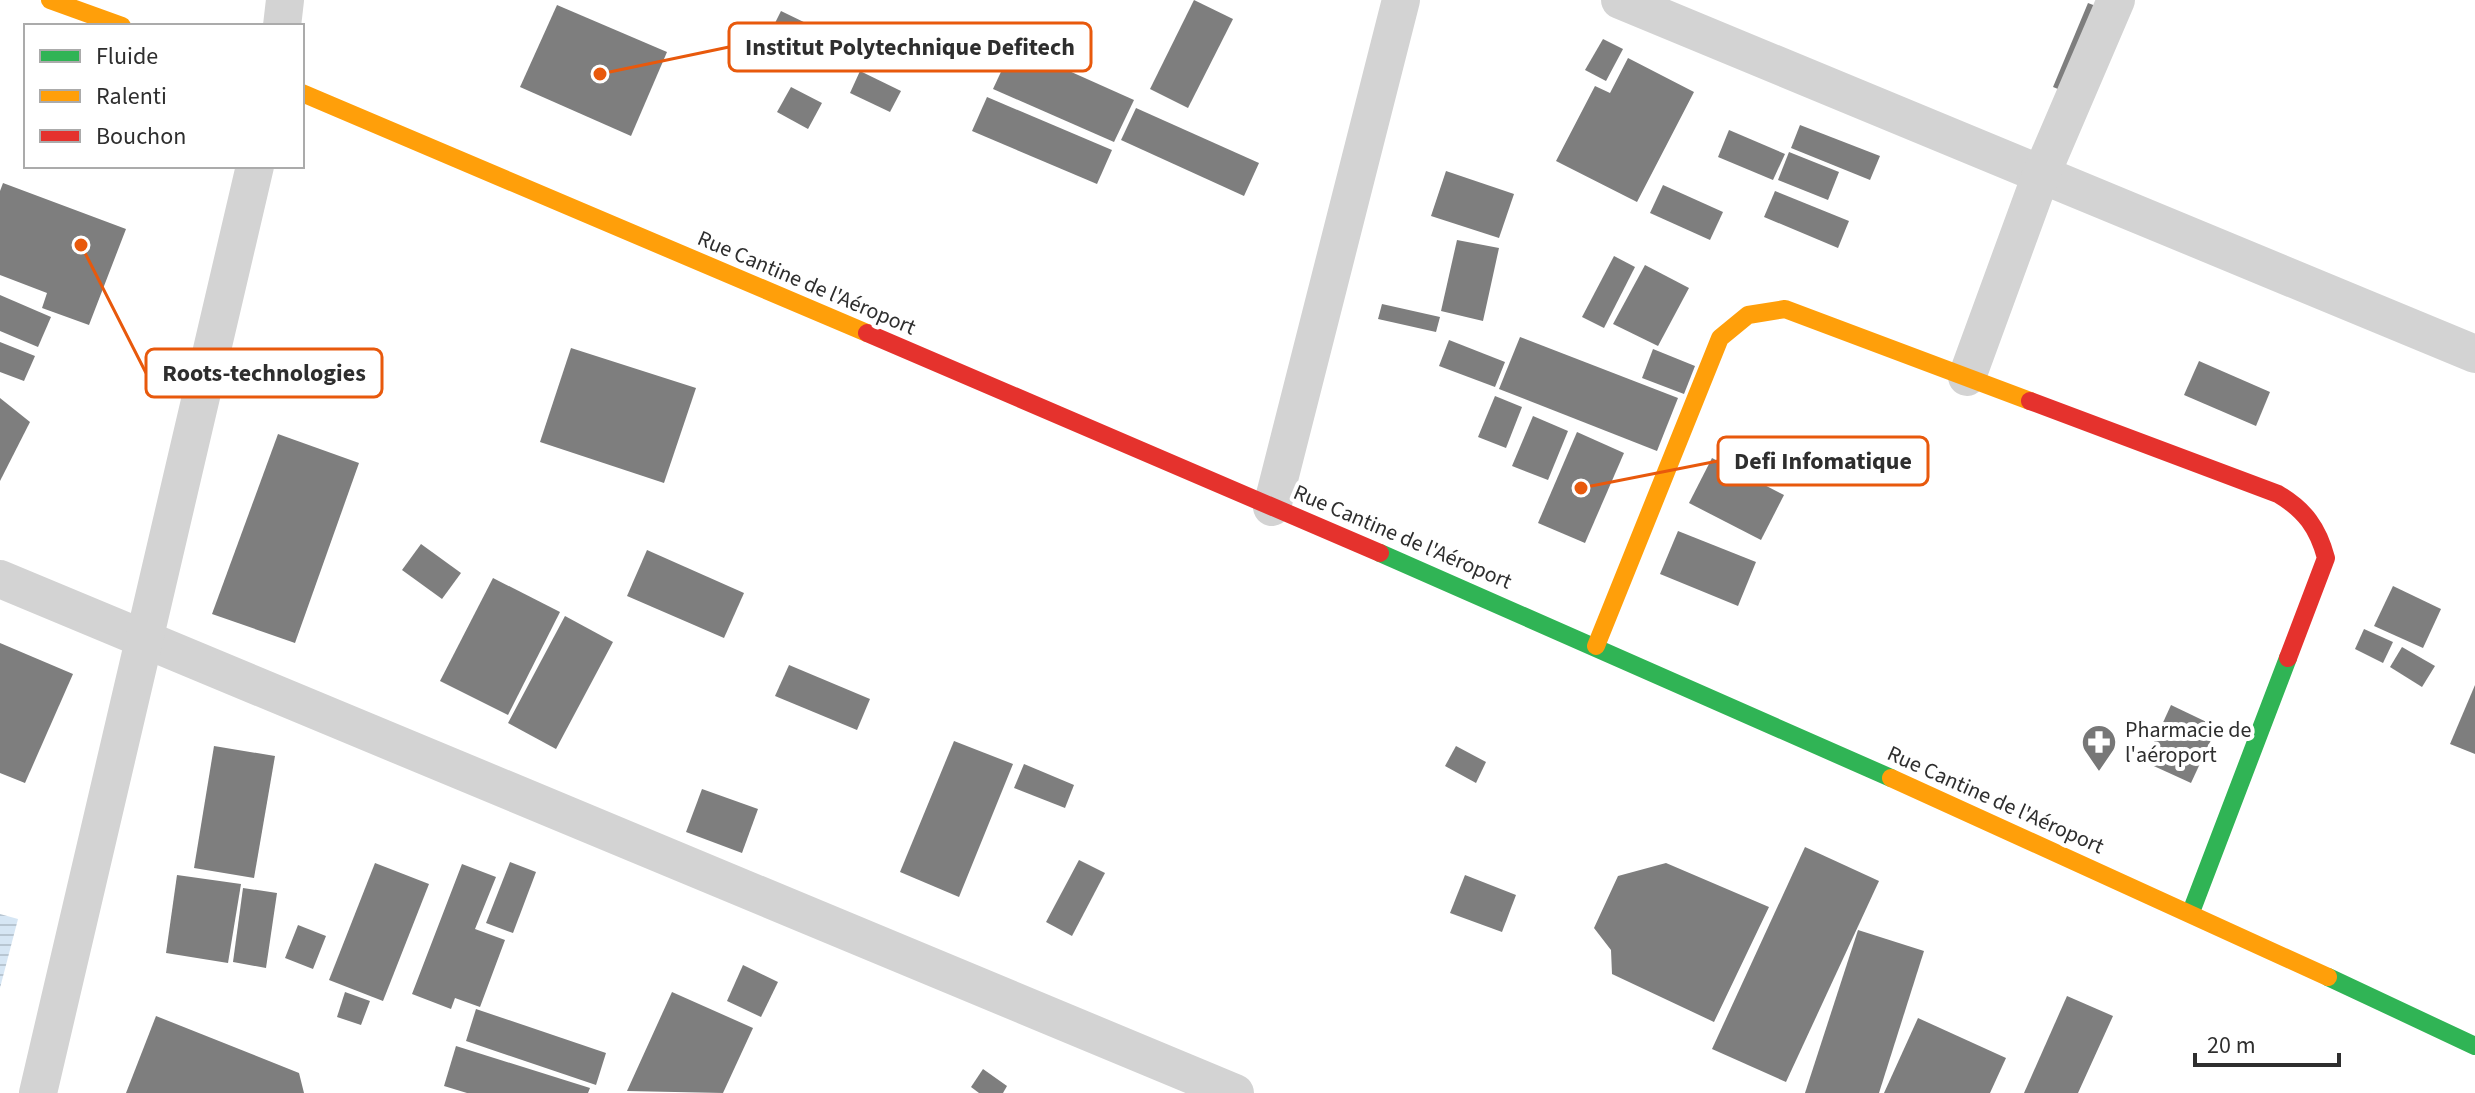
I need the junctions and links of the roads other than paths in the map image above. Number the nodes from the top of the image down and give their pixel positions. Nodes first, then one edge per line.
1 (50, 0) edge
2 (285, 0) edge
3 (1620, 0) edge
4 (2116, 0) edge
5 (1392, 3) edge
6 (116, 24) edge
7 (282, 24) edge
8 (304, 94) edge
9 (255, 168) edge
10 (2041, 175) junction
11 (2475, 354) edge
12 (1967, 377) junction
13 (1272, 507) junction
14 (0, 579) edge
15 (142, 638) junction
16 (1596, 646) junction
17 (2191, 912) junction
18 (2475, 1046) edge
19 (38, 1093) edge
20 (1235, 1093) edge

1 - 6 main road
2 - 7 street
3 - 10 street
4 - 10 street
5 - 13 street
8 - 13 main road, Rue Cantine de l'Aéroport
9 - 15 street
10 - 11 street
10 - 12 street
12 - 16 main road
12 - 17 main road
13 - 16 main road, Rue Cantine de l'Aéroport
14 - 15 street
15 - 19 street
15 - 20 street
16 - 17 main road, Rue Cantine de l'Aéroport
17 - 18 main road, Rue Cantine de l'Aéroport

